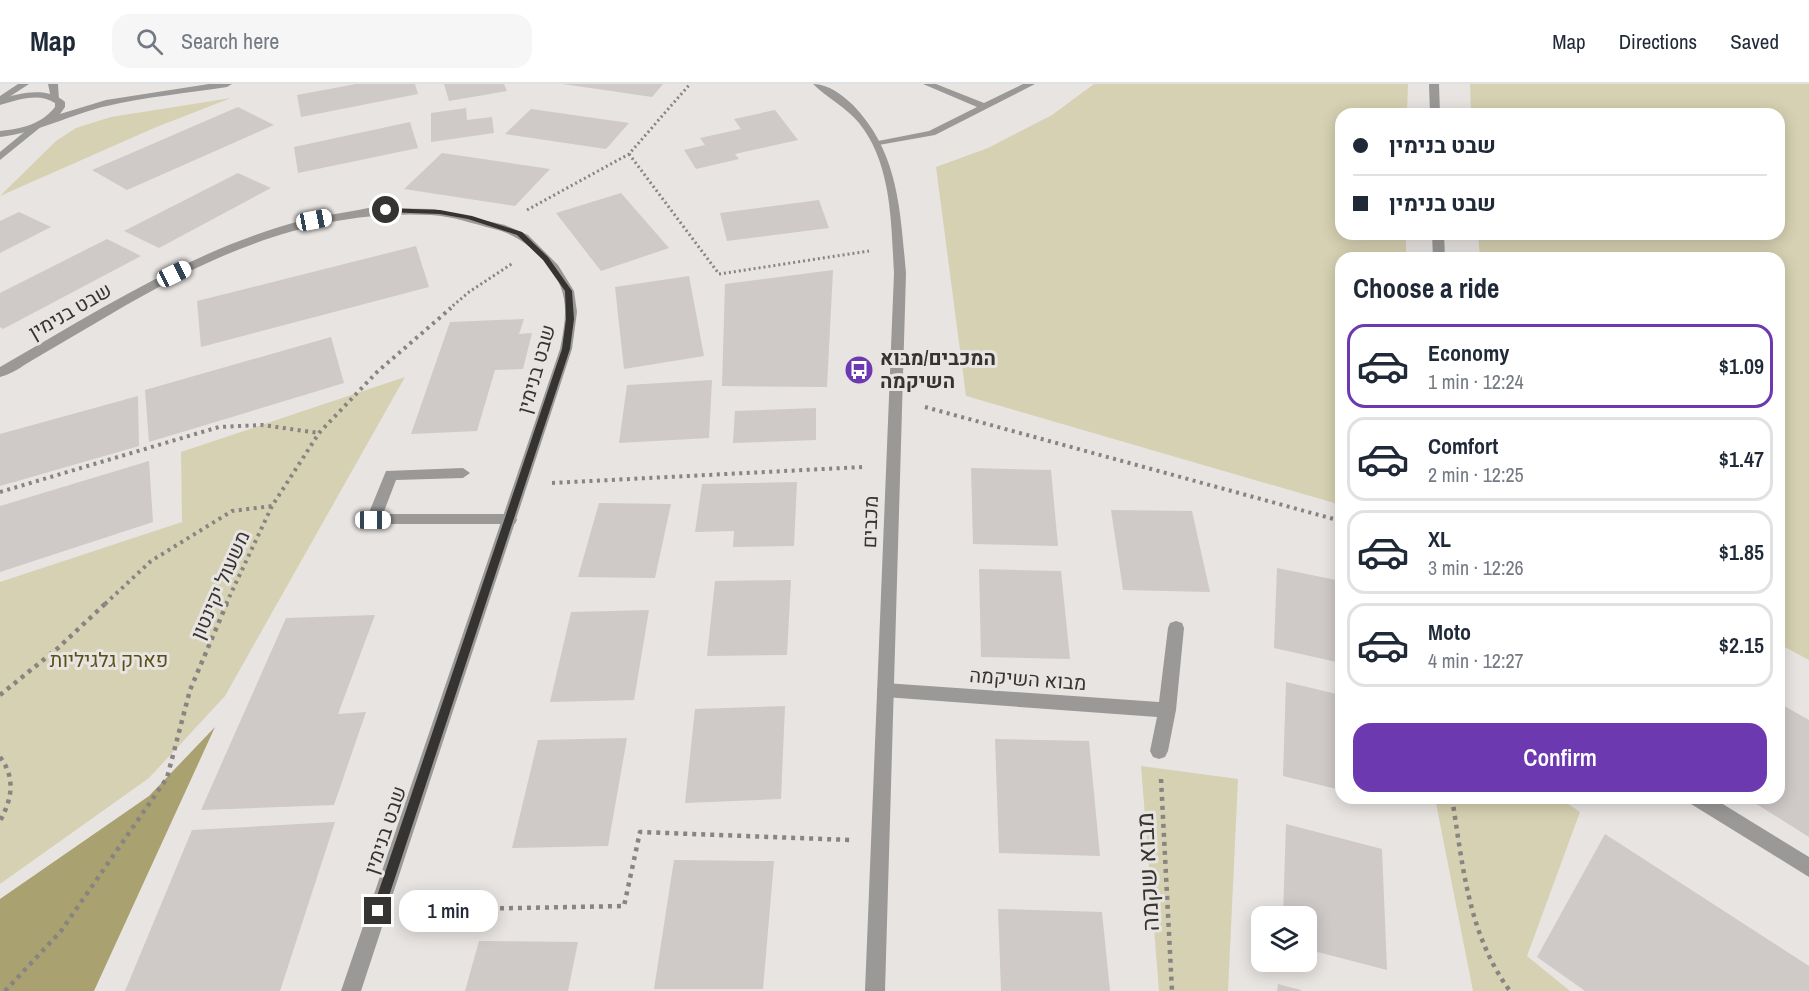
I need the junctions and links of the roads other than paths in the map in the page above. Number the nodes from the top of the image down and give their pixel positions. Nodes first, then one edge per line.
1 (24, 84) edge
2 (53, 84) edge
3 (227, 84) edge
4 (818, 84) edge
5 (928, 84) edge
6 (1030, 84) edge
7 (1434, 84) edge
8 (156, 94) junction
9 (57, 100) junction
10 (70, 100) dead end
11 (82, 100) dead end
12 (0, 101) edge
13 (986, 107) junction
14 (1435, 108) edge
15 (48, 120) junction
16 (36, 126) junction
17 (0, 135) edge
18 (877, 144) junction
19 (0, 157) edge
20 (0, 373) edge
21 (463, 473) dead end
22 (510, 520) junction
23 (1176, 628) dead end
24 (885, 690) junction
25 (1167, 710) junction
26 (1159, 751) road end
27 (1708, 804) edge
28 (1809, 868) edge
29 (351, 991) edge
30 (875, 991) edge

1 - 12 street
2 - 9 street
3 - 8 street
4 - 18 street, מכבים
5 - 13 street
6 - 13 street
7 - 14 street
8 - 11 street
8 - 15 street
9 - 10 street
9 - 12 street
9 - 15 street
13 - 18 street
15 - 16 street
16 - 17 street
16 - 19 street
18 - 24 street, מכבים
20 - 22 street, שבט בנימין
21 - 22 street
22 - 29 street, שבט בנימין
23 - 25 street
24 - 25 street, מבוא השיקמה
24 - 30 street, מכבים
25 - 26 street
27 - 28 street

